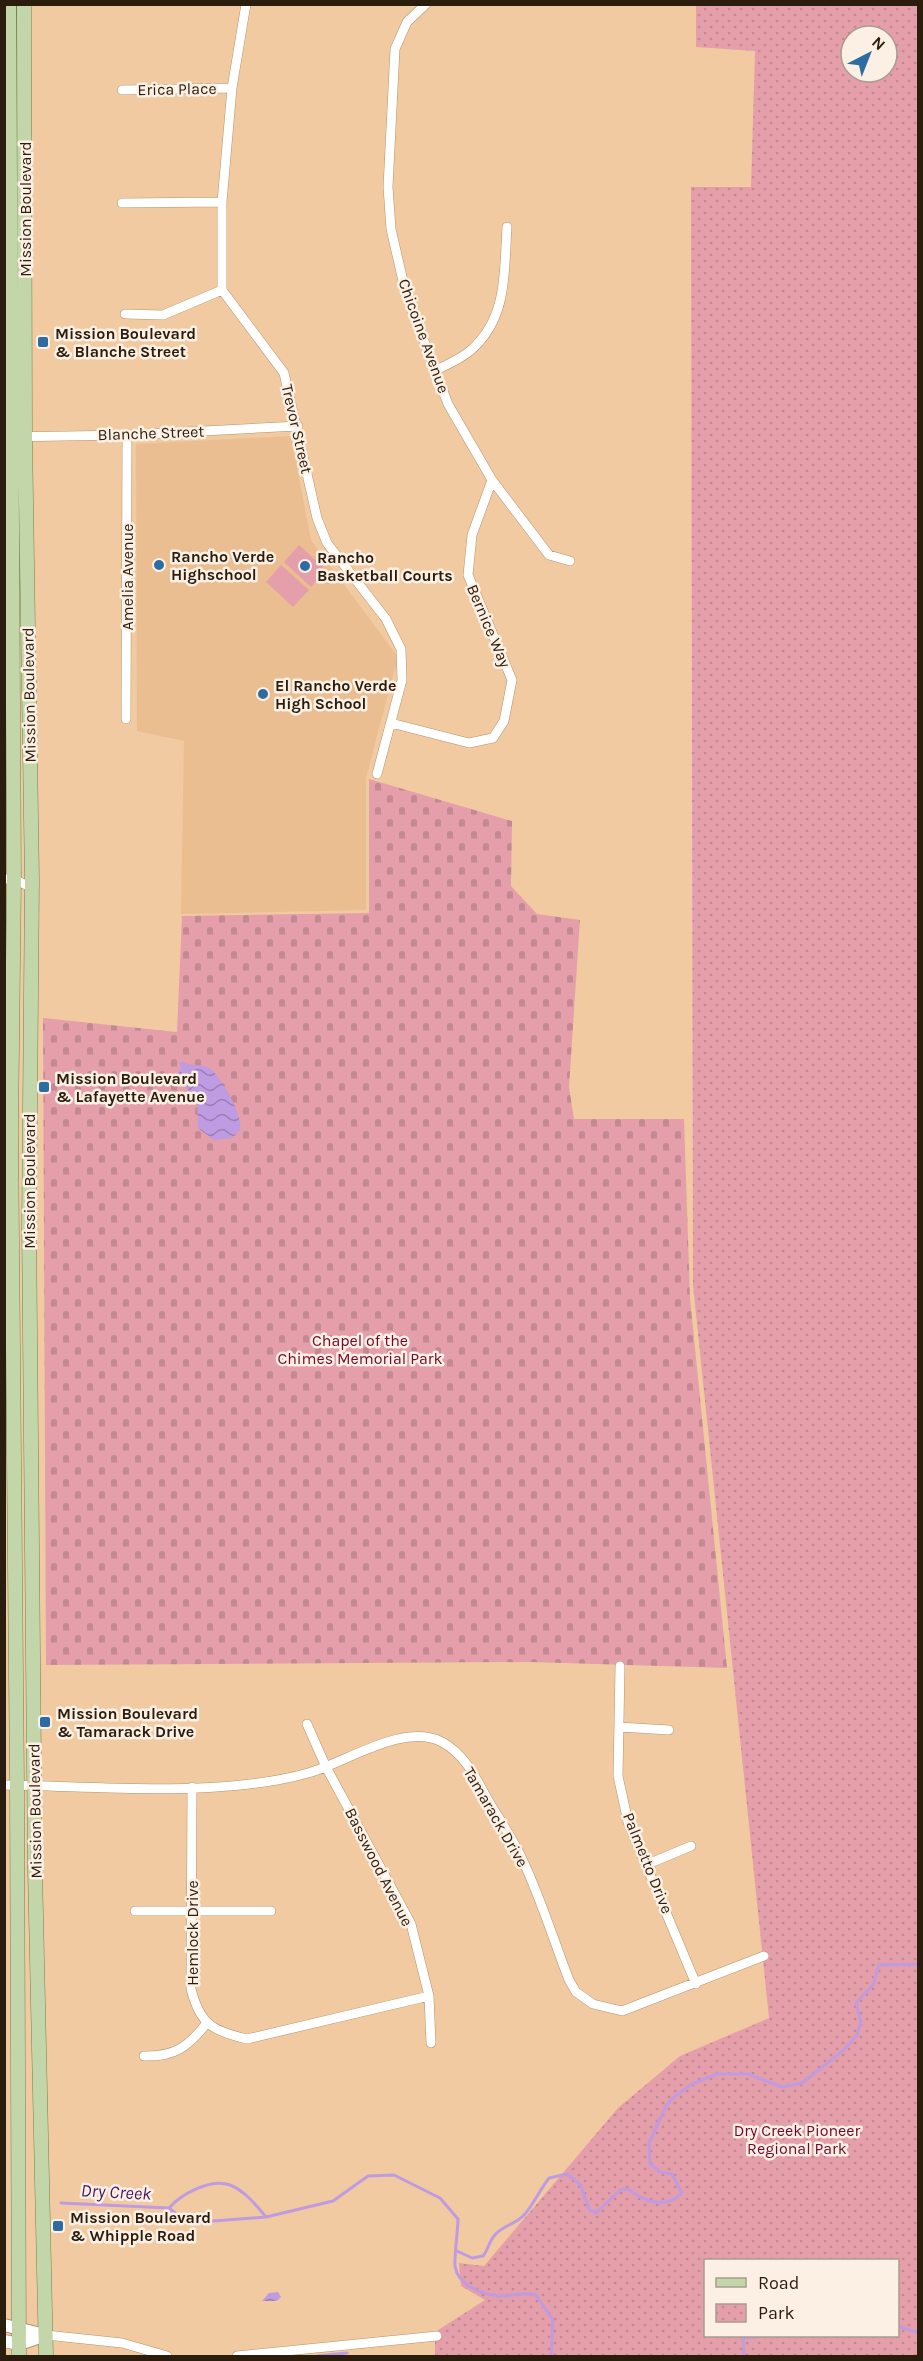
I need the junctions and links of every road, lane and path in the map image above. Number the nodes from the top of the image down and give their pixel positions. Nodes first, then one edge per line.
1 (9, 4) edge
2 (24, 4) edge
3 (246, 4) edge
4 (426, 4) edge
5 (232, 88) junction
6 (122, 90) dead end
7 (222, 202) junction
8 (122, 203) dead end
9 (507, 227) dead end
10 (222, 290) junction
11 (125, 314) dead end
12 (434, 371) junction
13 (298, 426) junction
14 (127, 435) junction
15 (14, 437) edge
16 (492, 480) junction
17 (570, 561) dead end
18 (126, 719) dead end
19 (391, 723) junction
20 (377, 774) dead end
21 (9, 879) edge
22 (32, 888) junction
23 (28, 1123) junction
24 (8, 1129) edge
25 (621, 1666) dead end
26 (308, 1724) dead end
27 (619, 1727) junction
28 (669, 1730) dead end
29 (327, 1767) junction
30 (11, 1785) edge
31 (34, 1785) junction
32 (192, 1787) junction
33 (691, 1846) dead end
34 (648, 1864) junction
35 (191, 1910) junction
36 (135, 1911) dead end
37 (271, 1911) dead end
38 (764, 1956) dead end
39 (696, 1984) junction
40 (429, 1996) junction
41 (206, 2024) junction
42 (431, 2043) dead end
43 (144, 2056) dead end
44 (4, 2325) edge
45 (19, 2328) junction
46 (46, 2335) junction
47 (437, 2336) dead end
48 (4, 2341) edge
49 (19, 2350) edge
50 (46, 2356) edge
51 (167, 2356) edge
52 (237, 2356) edge

1 - 15 main road, Mission Boulevard
2 - 15 main road, Mission Boulevard
3 - 5 street
4 - 12 street, Chicoine Avenue
5 - 6 street, Erica Place
5 - 7 street
7 - 8 street
7 - 10 street
9 - 12 street
10 - 11 street
10 - 13 street, Trevor Street
12 - 16 street, Chicoine Avenue
13 - 14 street, Blanche Street
13 - 19 street, Trevor Street
14 - 15 street, Blanche Street
14 - 18 street, Amelia Avenue
15 - 21 main road, Mission Boulevard
15 - 22 main road, Mission Boulevard
16 - 17 street, Chicoine Avenue
16 - 19 street, Bernice Way
19 - 20 street, Trevor Street
21 - 22 street
21 - 24 main road, Mission Boulevard
22 - 23 main road, Mission Boulevard
23 - 24 street
23 - 31 main road, Mission Boulevard
24 - 30 main road, Mission Boulevard
25 - 27 street, Palmetto Drive
26 - 29 street, Basswood Avenue
27 - 28 street
27 - 34 street, Palmetto Drive
29 - 32 street, Tamarack Drive
29 - 39 street, Tamarack Drive
29 - 40 street, Basswood Avenue
30 - 31 street, Tamarack Drive
30 - 45 main road, Mission Boulevard
31 - 32 street, Tamarack Drive
31 - 46 main road, Mission Boulevard
32 - 35 street, Hemlock Drive
33 - 34 street
34 - 39 street, Palmetto Drive
35 - 36 street
35 - 37 street
35 - 41 street, Hemlock Drive
38 - 39 street, Tamarack Drive
40 - 41 street
40 - 42 street, Basswood Avenue
41 - 43 street
44 - 45 main road
45 - 46 main road
45 - 49 main road, Mission Boulevard
46 - 49 main road
46 - 50 main road, Mission Boulevard
46 - 51 street
47 - 52 street
48 - 49 main road

